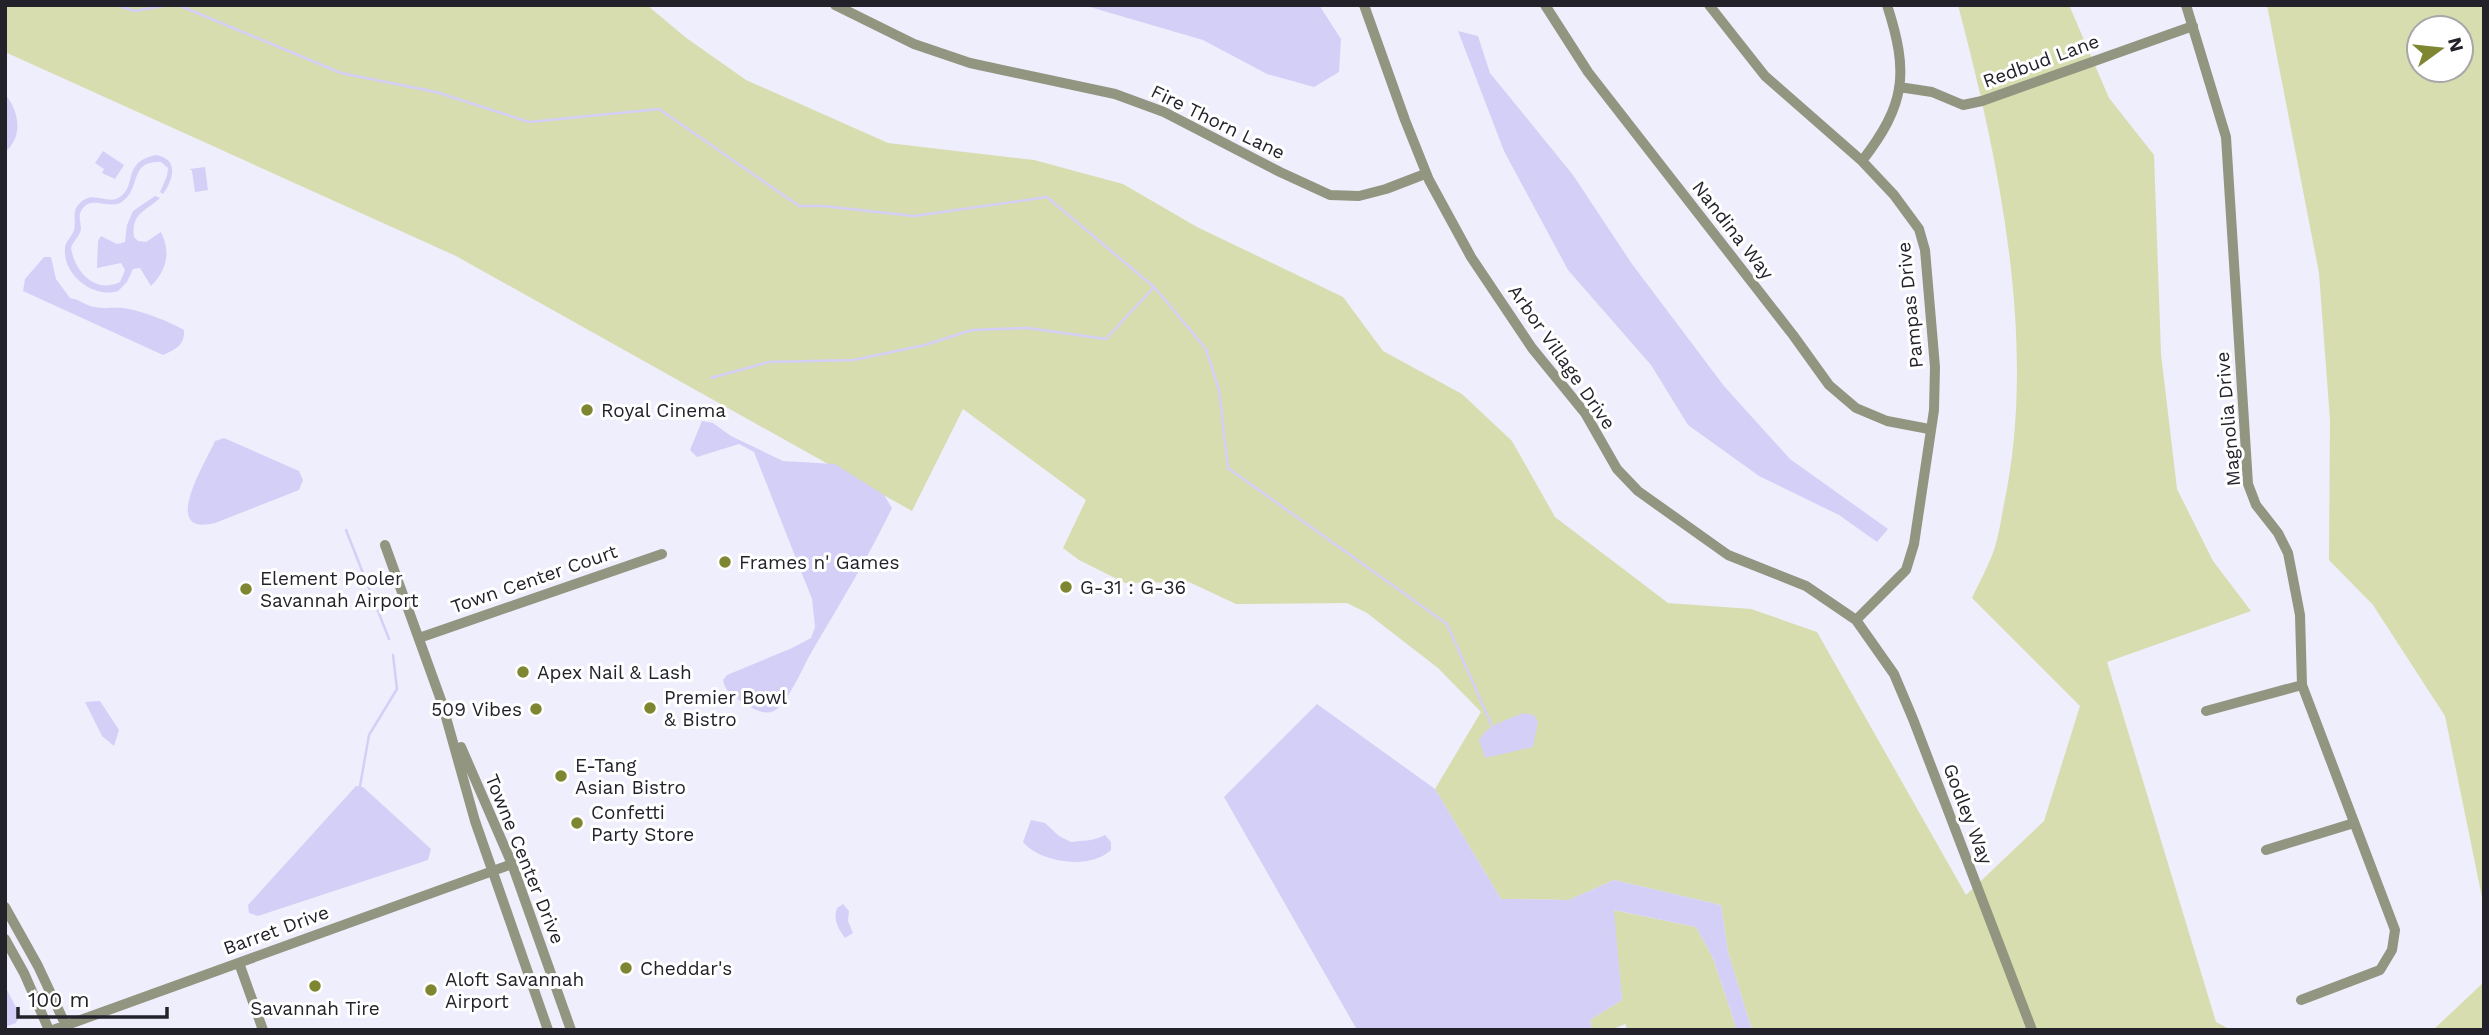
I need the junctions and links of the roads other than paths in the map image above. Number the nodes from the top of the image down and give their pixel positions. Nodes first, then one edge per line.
1 (835, 5) edge
2 (1364, 5) edge
3 (1545, 5) edge
4 (1709, 5) edge
5 (1886, 5) edge
6 (2186, 5) edge
7 (2193, 26) junction
8 (1899, 87) junction
9 (1862, 161) junction
10 (1425, 174) junction
11 (1929, 429) junction
12 (385, 545) dead end
13 (662, 554) dead end
14 (1856, 620) junction
15 (419, 638) junction
16 (2302, 685) junction
17 (442, 703) junction
18 (2206, 711) dead end
19 (2354, 823) junction
20 (2266, 850) dead end
21 (512, 864) junction
22 (491, 870) junction
23 (5, 907) edge
24 (5, 939) edge
25 (239, 963) junction
26 (2301, 1000) dead end
27 (67, 1027) edge
28 (51, 1030) edge
29 (262, 1030) edge
30 (548, 1030) edge
31 (571, 1030) edge
32 (2032, 1030) edge

1 - 10 street, Fire Thorn Lane
2 - 10 street, Arbor Village Drive
3 - 11 street, Nandina Way
4 - 9 street, Pampas Drive
5 - 8 street
6 - 7 street, Magnolia Drive
7 - 8 street, Redbud Lane
7 - 16 street, Magnolia Drive
8 - 9 street
9 - 11 street, Pampas Drive
10 - 14 street, Arbor Village Drive
11 - 14 street, Pampas Drive
12 - 15 street, Towne Center Drive
13 - 15 street, Town Center Court
14 - 32 street, Godley Way
15 - 17 street, Towne Center Drive
16 - 18 street
16 - 19 street, Magnolia Drive
17 - 21 street, Towne Center Drive
17 - 22 street, Towne Center Drive
19 - 20 street
19 - 26 street, Magnolia Drive
21 - 22 street, Barret Drive
21 - 31 street, Towne Center Drive
22 - 25 street, Barret Drive
22 - 30 street, Towne Center Drive
23 - 27 street
24 - 28 street
25 - 27 street, Barret Drive
25 - 29 street
27 - 28 street, Barret Drive

